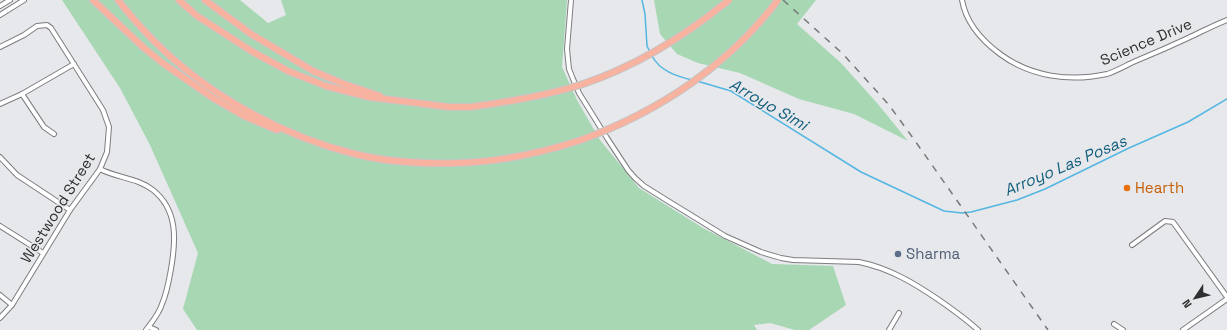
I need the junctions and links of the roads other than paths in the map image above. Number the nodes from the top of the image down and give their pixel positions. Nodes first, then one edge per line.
1 (10, 0) edge
2 (24, 0) edge
3 (93, 0) edge
4 (118, 0) edge
5 (179, 0) edge
6 (205, 0) edge
7 (571, 0) edge
8 (730, 0) edge
9 (778, 0) edge
10 (962, 0) edge
11 (0, 6) edge
12 (0, 15) edge
13 (1227, 20) edge
14 (0, 48) edge
15 (74, 64) junction
16 (22, 94) junction
17 (387, 99) junction
18 (0, 104) edge
19 (54, 134) dead end
20 (316, 143) junction
21 (0, 156) edge
22 (100, 169) junction
23 (70, 210) junction
24 (0, 226) edge
25 (1132, 245) dead end
26 (43, 253) junction
27 (0, 295) edge
28 (1227, 298) edge
29 (12, 305) junction
30 (899, 313) dead end
31 (0, 318) edge
32 (1114, 324) dead end
33 (148, 328) edge
34 (156, 330) edge
35 (889, 330) edge
36 (978, 330) edge
37 (1123, 330) edge
38 (1183, 330) edge

1 - 11 street
2 - 12 street
3 - 20 highway
4 - 20 highway
5 - 17 highway
6 - 17 highway
7 - 36 street
8 - 17 highway, bridge
9 - 20 highway, bridge
10 - 13 street, Science Drive
14 - 15 street, Westwood Street
15 - 16 street
15 - 22 street, Westwood Street
16 - 18 street
16 - 19 street
21 - 23 street
22 - 23 street, Westwood Street
22 - 33 street
23 - 26 street, Westwood Street
24 - 26 street
25 - 28 street
26 - 29 street, Westwood Street
27 - 29 street
28 - 38 street
29 - 31 street, Westwood Street
30 - 35 street
32 - 37 street
33 - 34 street

